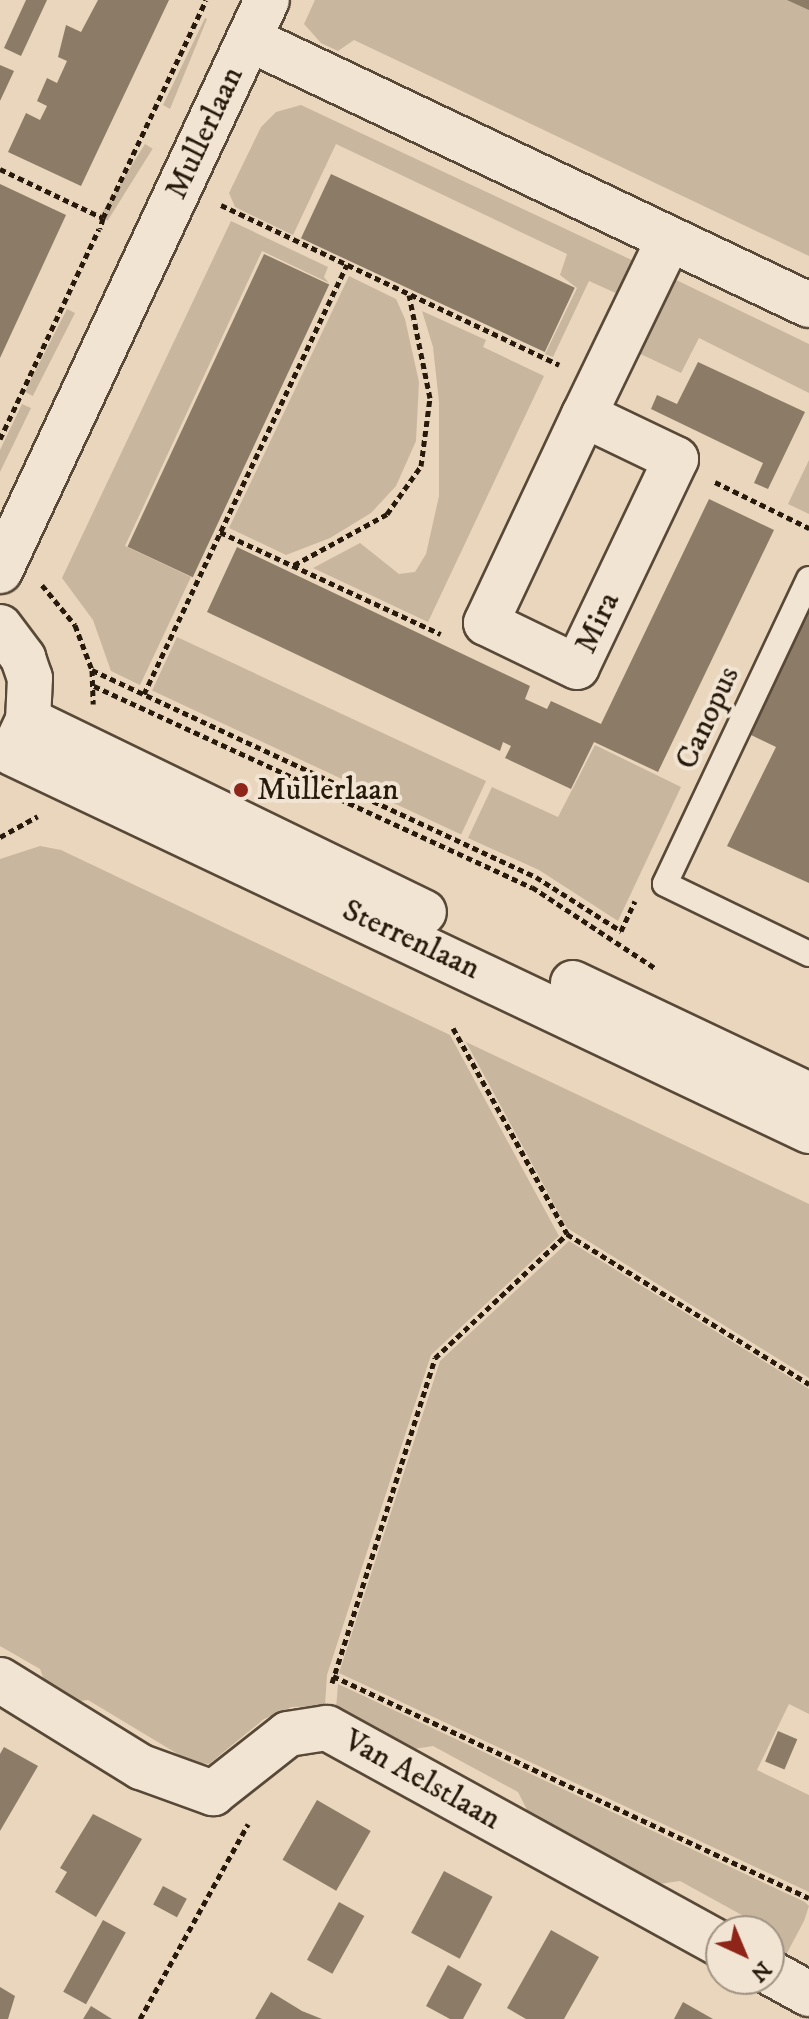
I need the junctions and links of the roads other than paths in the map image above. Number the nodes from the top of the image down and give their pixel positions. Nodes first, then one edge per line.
1 (267, 0) edge
2 (249, 39) junction
3 (669, 239) junction
4 (809, 305) edge
5 (592, 400) junction
6 (0, 571) edge
7 (809, 579) edge
8 (0, 627) edge
9 (14, 746) edge
10 (809, 954) edge
11 (809, 1095) edge
12 (809, 1131) edge
13 (0, 1680) edge
14 (705, 1936) edge
15 (785, 1981) edge
16 (809, 1994) edge

1 - 2 street, Mullerlaan
2 - 3 street
2 - 6 street, Mullerlaan
3 - 4 street
3 - 5 street
5 - 5 street, Mira
7 - 10 lane, Canopus
8 - 9 street
9 - 11 street, Sterrenlaan
9 - 12 street, Sterrenlaan
13 - 14 street, Van Aelstlaan
15 - 16 street

